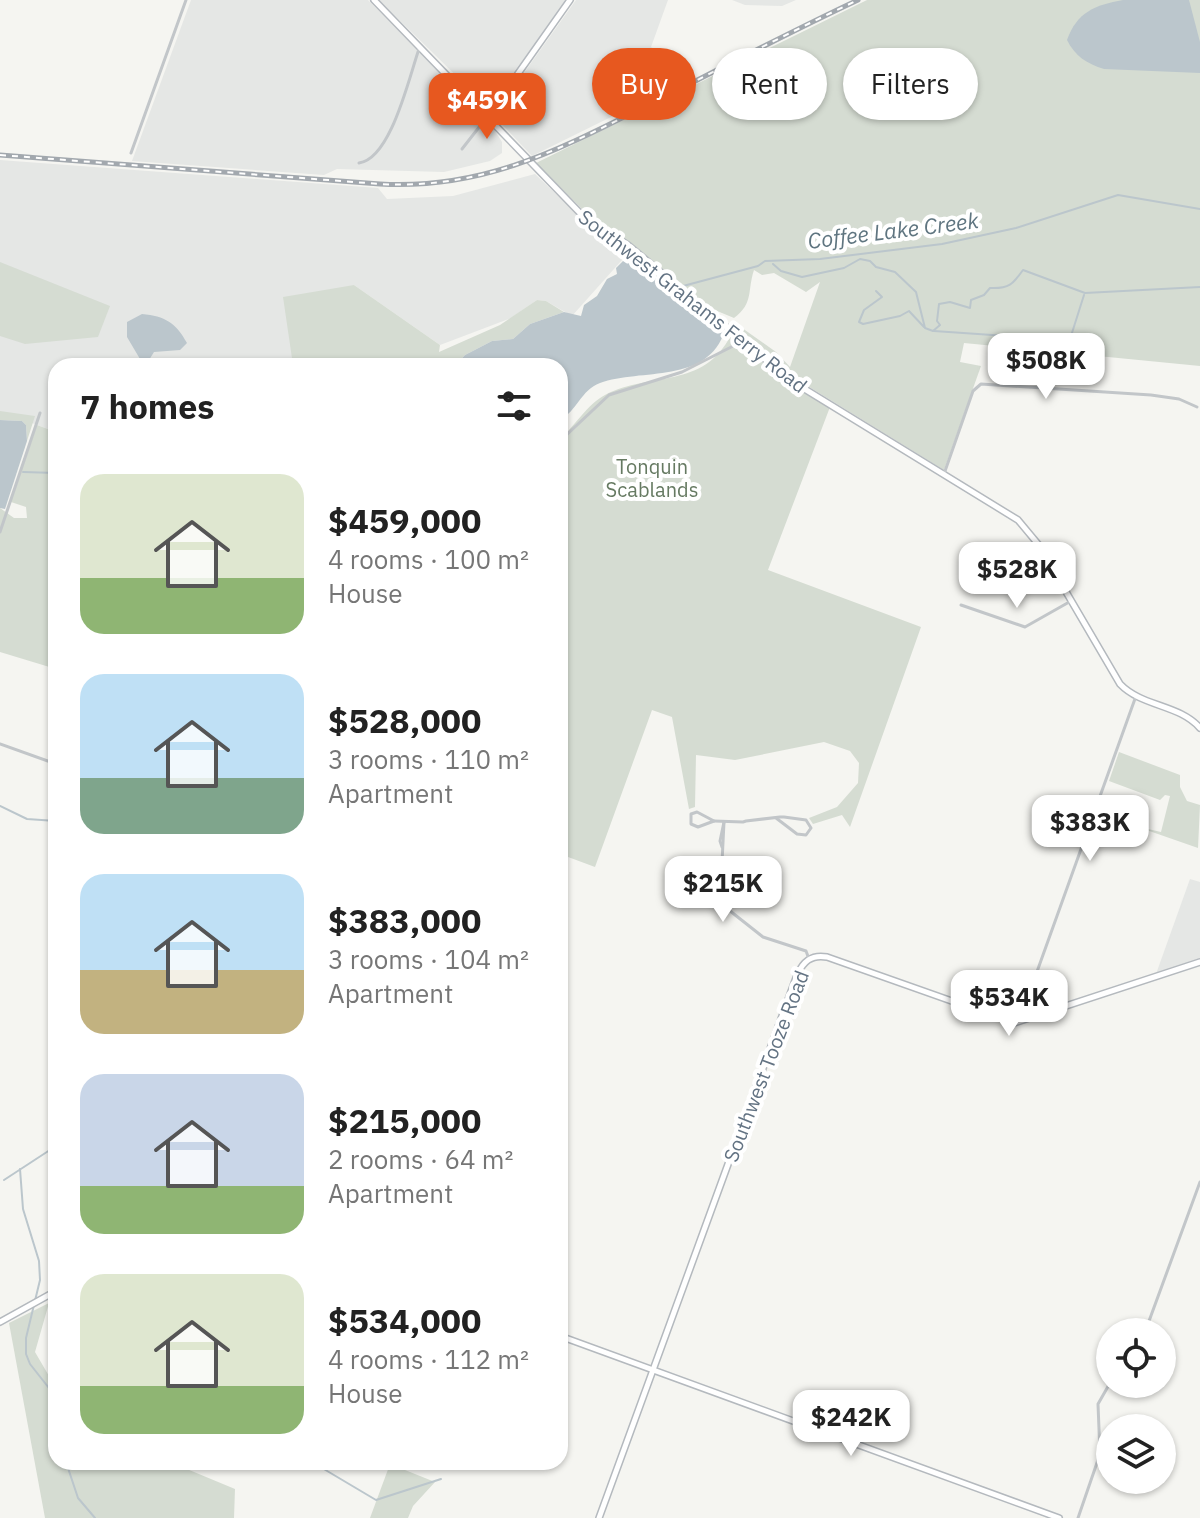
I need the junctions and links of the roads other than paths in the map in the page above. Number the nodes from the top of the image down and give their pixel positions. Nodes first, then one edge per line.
1 (186, 0) edge
2 (374, 0) edge
3 (570, 0) edge
4 (420, 45) junction
5 (488, 116) junction
6 (462, 149) dead end
7 (131, 153) dead end
8 (359, 163) dead end
9 (743, 341) junction
10 (1197, 407) dead end
11 (40, 413) dead end
12 (568, 433) edge
13 (944, 474) junction
14 (0, 532) edge
15 (1071, 601) junction
16 (961, 605) dead end
17 (1136, 696) junction
18 (1200, 728) edge
19 (0, 744) edge
20 (48, 761) edge
21 (776, 818) junction
22 (714, 821) junction
23 (724, 822) junction
24 (809, 959) junction
25 (1200, 962) edge
26 (1019, 1023) junction
27 (1200, 1182) edge
28 (48, 1295) edge
29 (1150, 1318) edge
30 (0, 1322) edge
31 (568, 1339) edge
32 (654, 1371) junction
33 (1101, 1398) edge
34 (599, 1518) edge
35 (1059, 1518) edge
36 (1078, 1518) edge

1 - 7 street
2 - 4 main road, Southwest Grahams Ferry Road
3 - 5 main road
4 - 5 main road, Southwest Grahams Ferry Road
4 - 8 street
5 - 6 street
5 - 9 main road, Southwest Grahams Ferry Road
9 - 12 street
9 - 13 main road, Southwest Grahams Ferry Road
10 - 13 street
11 - 14 street
13 - 15 main road, Southwest Grahams Ferry Road
15 - 16 street
15 - 17 main road, Southwest Grahams Ferry Road
17 - 18 main road, Southwest Grahams Ferry Road
17 - 26 street
19 - 20 street
21 - 21 street
21 - 23 street
22 - 22 street
22 - 23 street
23 - 24 street
24 - 26 main road, Southwest Tooze Road
24 - 32 main road, Southwest Tooze Road
25 - 26 main road
27 - 29 street
28 - 30 main road
31 - 32 main road
32 - 34 main road, Southwest Tooze Road
32 - 35 main road
33 - 36 street

